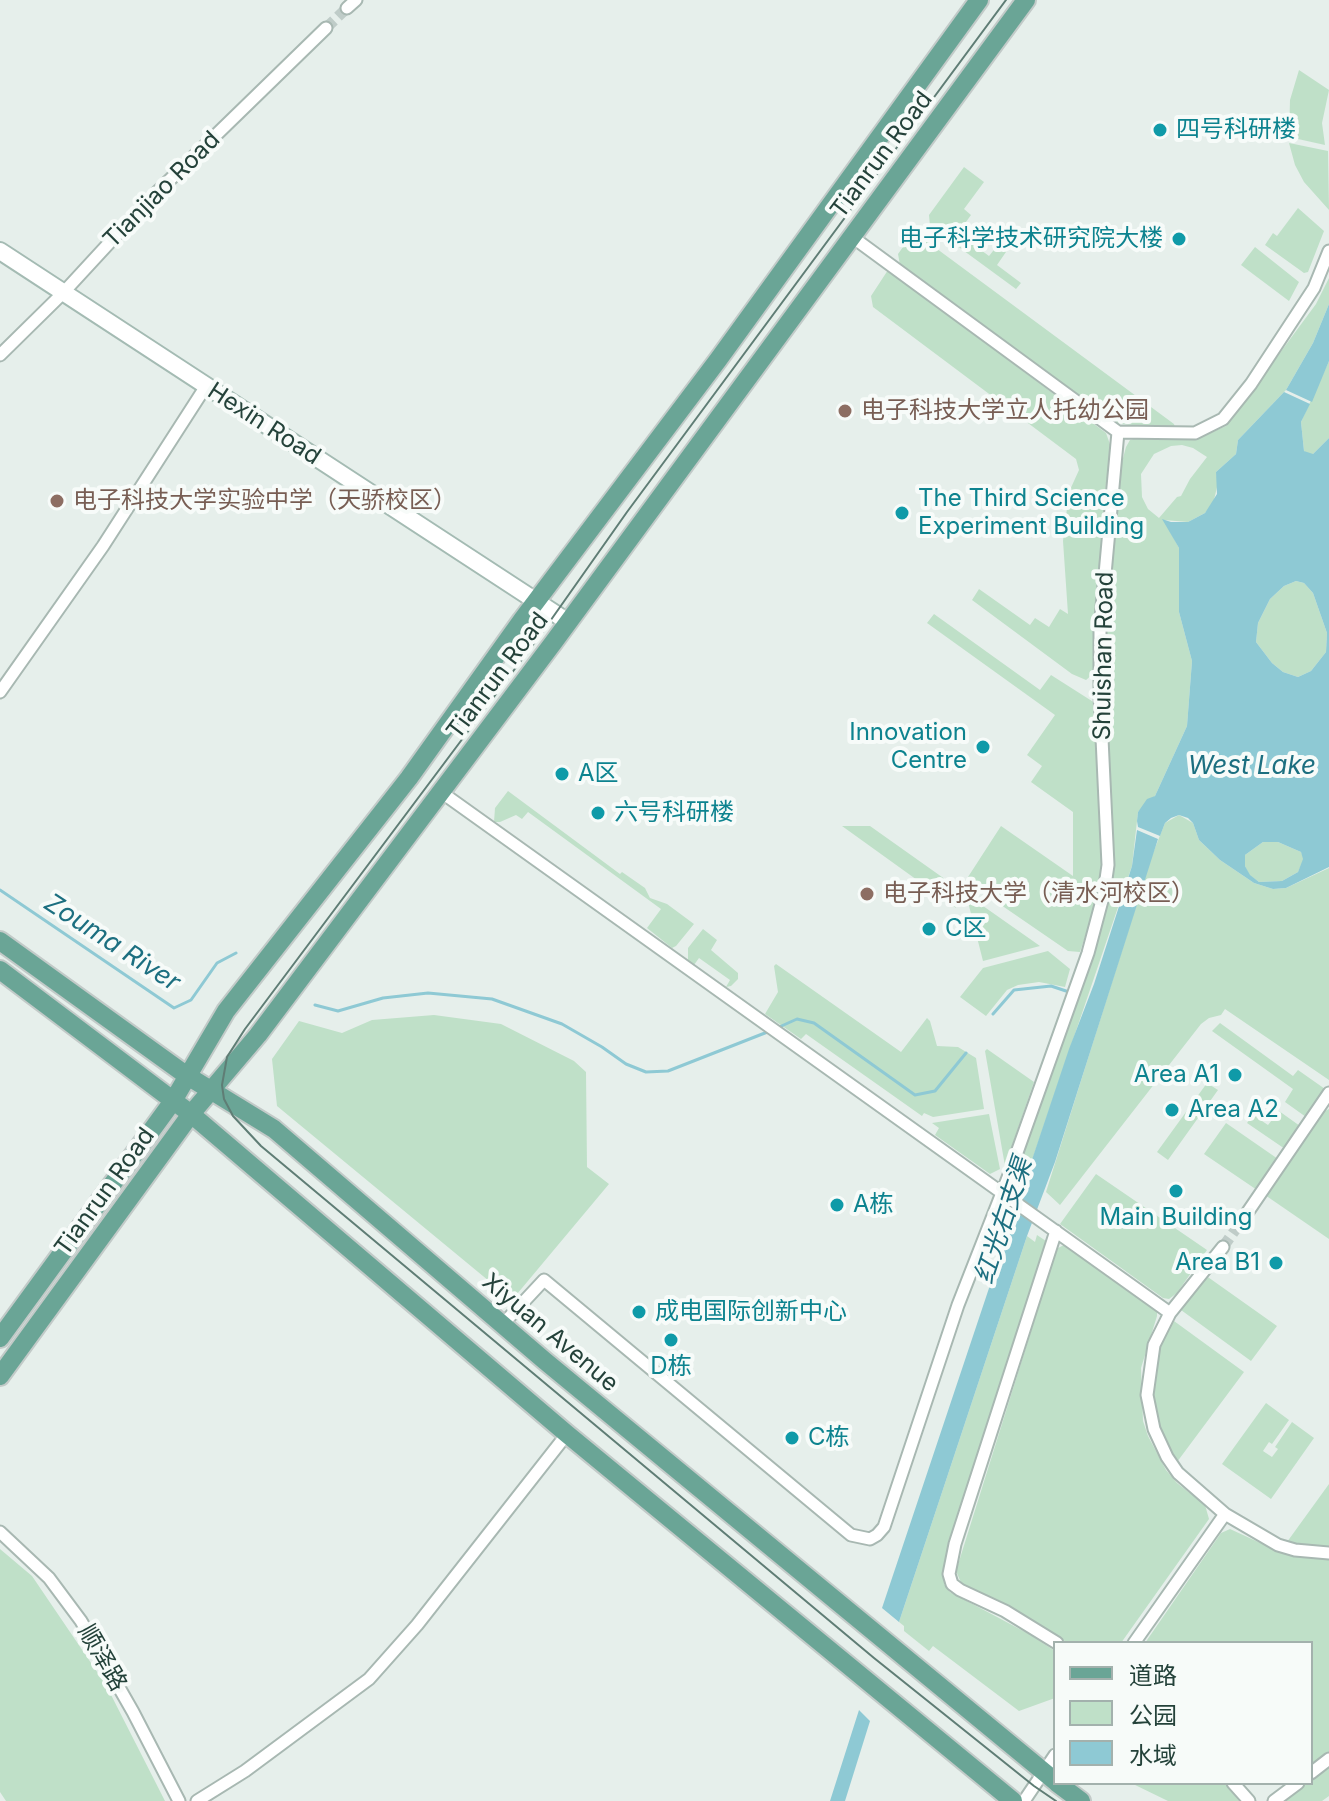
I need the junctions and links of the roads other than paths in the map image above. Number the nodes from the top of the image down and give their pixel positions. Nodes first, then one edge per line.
1 (979, 0) edge
2 (1026, 0) edge
3 (326, 28) tunnel mouth
4 (851, 236) junction
5 (0, 251) edge
6 (1329, 251) edge
7 (63, 293) junction
8 (0, 355) edge
9 (206, 386) junction
10 (1118, 432) junction
11 (537, 602) junction
12 (568, 622) junction
13 (0, 692) edge
14 (441, 792) junction
15 (0, 941) edge
16 (0, 970) edge
17 (186, 1075) junction
18 (211, 1090) junction
19 (1329, 1093) edge
20 (173, 1101) junction
21 (191, 1114) junction
22 (1002, 1193) junction
23 (1243, 1219) tunnel mouth
24 (1056, 1231) junction
25 (1223, 1247) tunnel mouth
26 (1170, 1313) junction
27 (502, 1325) junction
28 (0, 1338) edge
29 (0, 1376) edge
30 (567, 1434) junction
31 (1225, 1514) junction
32 (0, 1532) edge
33 (1329, 1553) edge
34 (1054, 1641) edge
35 (1135, 1641) edge
36 (1329, 1759) edge
37 (1313, 1771) edge
38 (1052, 1779) edge
39 (1060, 1785) edge
40 (1235, 1785) edge
41 (1295, 1785) edge
42 (179, 1801) edge
43 (197, 1801) edge
44 (1013, 1801) edge
45 (1024, 1801) edge
46 (1081, 1801) edge
47 (1249, 1801) edge
48 (1274, 1801) edge

1 - 11 main road, Tianrun Road
2 - 4 main road, Tianrun Road
3 - 7 street, Tianjiao Road
4 - 10 street
4 - 12 main road, Tianrun Road
5 - 7 street, Hexin Road
6 - 10 street
7 - 8 street, Tianjiao Road
7 - 9 street, Hexin Road
9 - 11 street, Hexin Road
9 - 13 street
10 - 22 street, Shuishan Road
11 - 12 street, Hexin Road
11 - 17 main road, Tianrun Road
12 - 14 main road, Tianrun Road
14 - 18 main road, Tianrun Road
14 - 22 street
15 - 17 main road, Xiyuan Avenue
16 - 20 main road
17 - 18 main road, Xiyuan Avenue
17 - 20 main road, Tianrun Road
18 - 21 main road, Tianrun Road
18 - 27 main road, Xiyuan Avenue
19 - 23 street
20 - 21 main road
20 - 28 main road, Tianrun Road
21 - 29 main road, Tianrun Road
21 - 30 main road
22 - 24 street
22 - 27 street, Shuishan Road
24 - 26 street
24 - 34 street
25 - 26 street
26 - 31 street
27 - 38 main road, Xiyuan Avenue
30 - 43 street
30 - 44 main road
31 - 33 street
31 - 35 street
32 - 42 street, 顺泽路
36 - 37 street
38 - 45 street
39 - 46 main road, Xiyuan Avenue
40 - 47 street
41 - 48 street

